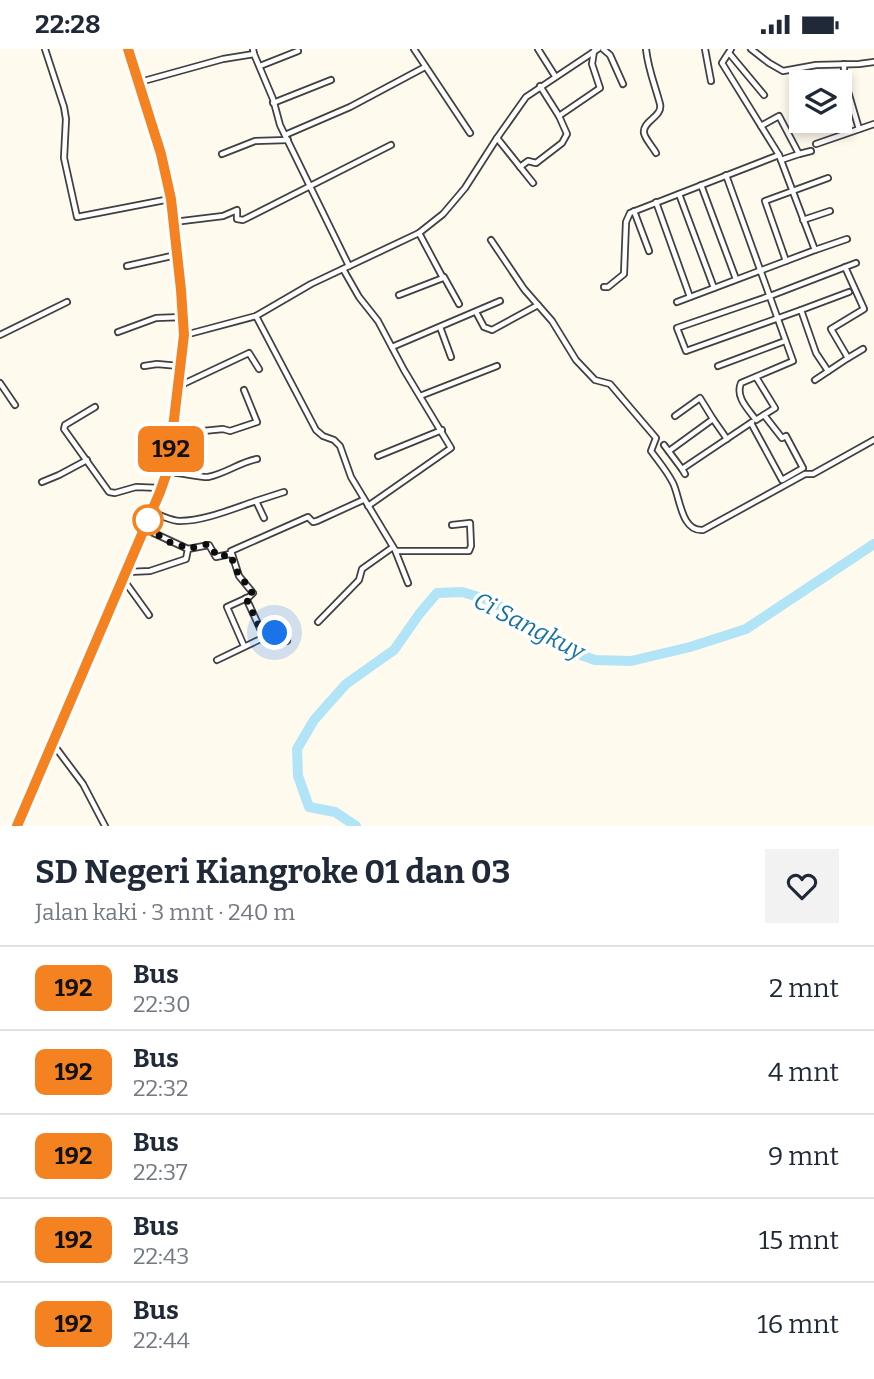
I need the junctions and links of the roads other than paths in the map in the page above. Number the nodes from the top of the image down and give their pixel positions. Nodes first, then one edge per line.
1 (45, 49) edge
2 (128, 49) edge
3 (414, 49) edge
4 (538, 49) edge
5 (603, 49) edge
6 (646, 49) edge
7 (705, 49) edge
8 (751, 49) edge
9 (596, 50) edge
10 (253, 51) edge
11 (298, 51) edge
12 (730, 51) edge
13 (873, 63) edge
14 (844, 64) junction
15 (260, 66) junction
16 (425, 67) junction
17 (555, 76) junction
18 (331, 80) dead end
19 (712, 81) dead end
20 (139, 82) junction
21 (623, 84) dead end
22 (540, 86) junction
23 (764, 95) dead end
24 (273, 103) junction
25 (559, 116) junction
26 (874, 124) edge
27 (761, 126) junction
28 (859, 129) junction
29 (470, 133) dead end
30 (286, 138) junction
31 (497, 138) junction
32 (816, 144) dead end
33 (391, 145) dead end
34 (811, 151) dead end
35 (656, 153) dead end
36 (222, 154) dead end
37 (799, 154) junction
38 (780, 157) junction
39 (520, 167) junction
40 (726, 176) junction
41 (828, 178) dead end
42 (533, 183) dead end
43 (701, 185) junction
44 (311, 186) junction
45 (792, 190) junction
46 (679, 194) junction
47 (171, 199) junction
48 (656, 202) junction
49 (634, 211) junction
50 (830, 211) dead end
51 (803, 219) junction
52 (174, 222) junction
53 (419, 233) junction
54 (847, 239) dead end
55 (491, 240) dead end
56 (815, 250) junction
57 (649, 251) dead end
58 (177, 255) junction
59 (786, 261) junction
60 (856, 263) dead end
61 (127, 266) dead end
62 (349, 266) junction
63 (845, 267) junction
64 (343, 269) junction
65 (761, 271) junction
66 (444, 277) junction
67 (736, 280) junction
68 (604, 287) dead end
69 (713, 288) junction
70 (849, 292) dead end
71 (399, 295) dead end
72 (770, 296) junction
73 (690, 297) junction
74 (500, 301) dead end
75 (67, 302) dead end
76 (677, 302) dead end
77 (459, 304) dead end
78 (538, 305) junction
79 (801, 310) junction
80 (477, 312) junction
81 (256, 316) junction
82 (183, 317) junction
83 (777, 318) junction
84 (440, 327) junction
85 (118, 332) dead end
86 (0, 335) edge
87 (184, 335) junction
88 (785, 341) junction
89 (392, 347) junction
90 (863, 349) dead end
91 (451, 357) dead end
92 (848, 358) junction
93 (144, 366) dead end
94 (180, 366) junction
95 (497, 366) dead end
96 (718, 366) dead end
97 (259, 369) dead end
98 (828, 371) junction
99 (756, 377) junction
100 (815, 380) dead end
101 (0, 383) edge
102 (178, 386) junction
103 (244, 390) dead end
104 (420, 396) junction
105 (15, 405) dead end
106 (95, 407) dead end
107 (764, 415) junction
108 (675, 416) dead end
109 (713, 419) junction
110 (753, 421) junction
111 (442, 430) junction
112 (173, 434) junction
113 (727, 439) junction
114 (874, 440) edge
115 (664, 445) dead end
116 (668, 450) junction
117 (378, 456) dead end
118 (257, 459) dead end
119 (87, 460) junction
120 (167, 472) junction
121 (42, 482) dead end
122 (162, 488) junction
123 (284, 492) dead end
124 (364, 500) junction
125 (256, 501) junction
126 (368, 506) junction
127 (152, 513) junction
128 (264, 518) dead end
129 (452, 525) dead end
130 (145, 529) junction
131 (394, 548) junction
132 (188, 549) junction
133 (230, 554) junction
134 (125, 576) junction
135 (408, 583) dead end
136 (246, 598) junction
137 (149, 615) dead end
138 (318, 622) dead end
139 (264, 637) junction
140 (287, 641) dead end
141 (244, 646) junction
142 (217, 660) dead end
143 (53, 743) junction
144 (17, 826) edge
145 (106, 826) edge

1 - 47 street
2 - 20 main road
3 - 16 street
4 - 17 street
5 - 21 street
6 - 35 street
7 - 19 street
8 - 14 street
9 - 17 street
9 - 25 street
10 - 15 street
10 - 20 street
11 - 15 street
12 - 23 street
12 - 27 street
13 - 14 street
14 - 28 street
15 - 24 street
16 - 29 street
16 - 30 street
17 - 22 street
18 - 24 street
20 - 47 main road
22 - 25 street
22 - 31 street
24 - 30 street
25 - 39 street
26 - 28 street
27 - 37 street
27 - 38 street
28 - 32 street
30 - 36 street
30 - 44 street
31 - 39 street
31 - 53 street
33 - 44 street
34 - 37 street
37 - 38 street
38 - 40 street
38 - 45 street
39 - 42 street
40 - 43 street
40 - 65 street
41 - 45 street
43 - 46 street
43 - 67 street
44 - 52 street
44 - 62 street
45 - 51 street
45 - 59 street
46 - 48 street
46 - 69 street
47 - 52 main road
48 - 49 street
48 - 73 street
49 - 57 street
49 - 68 street
50 - 51 street
51 - 56 street
52 - 58 main road
53 - 62 street
53 - 66 street
54 - 56 street
55 - 78 street
56 - 59 street
58 - 61 street
58 - 82 main road
59 - 65 street
60 - 63 street
62 - 64 street
63 - 72 street
63 - 92 street
64 - 81 street
64 - 89 street
65 - 67 street
65 - 72 street
66 - 71 street
66 - 77 street
67 - 69 street
69 - 73 street
70 - 79 street
72 - 83 street
72 - 83 street
73 - 76 street
74 - 80 street
75 - 86 street
78 - 80 street
78 - 114 street
79 - 83 street
79 - 98 street
80 - 84 street
81 - 87 street
81 - 124 street
82 - 85 street
82 - 87 main road
83 - 88 street
84 - 89 street
84 - 91 street
87 - 94 main road
88 - 96 street
88 - 99 street
89 - 104 street
90 - 92 street
92 - 98 street
93 - 94 street
94 - 102 main road
95 - 104 street
97 - 102 street
98 - 100 street
99 - 107 street
99 - 110 street
101 - 105 street
102 - 112 main road
103 - 112 street
104 - 111 street
106 - 119 street
107 - 110 street
107 - 110 street
108 - 109 street
109 - 113 street
109 - 116 street
110 - 113 street
111 - 117 street
111 - 126 street
112 - 120 main road
113 - 116 street
115 - 116 street
118 - 120 street
119 - 121 street
119 - 122 street
120 - 122 main road
122 - 127 main road
123 - 125 street
124 - 126 street
124 - 133 street
125 - 127 street
125 - 128 street
126 - 131 street
127 - 130 main road
129 - 131 street
130 - 132 street
130 - 134 main road
131 - 135 street
131 - 138 street
132 - 133 street
132 - 134 street
133 - 136 street
134 - 137 street
134 - 143 main road
136 - 139 street
136 - 141 street
139 - 140 street
139 - 141 street
141 - 142 street
143 - 144 main road
143 - 145 street

